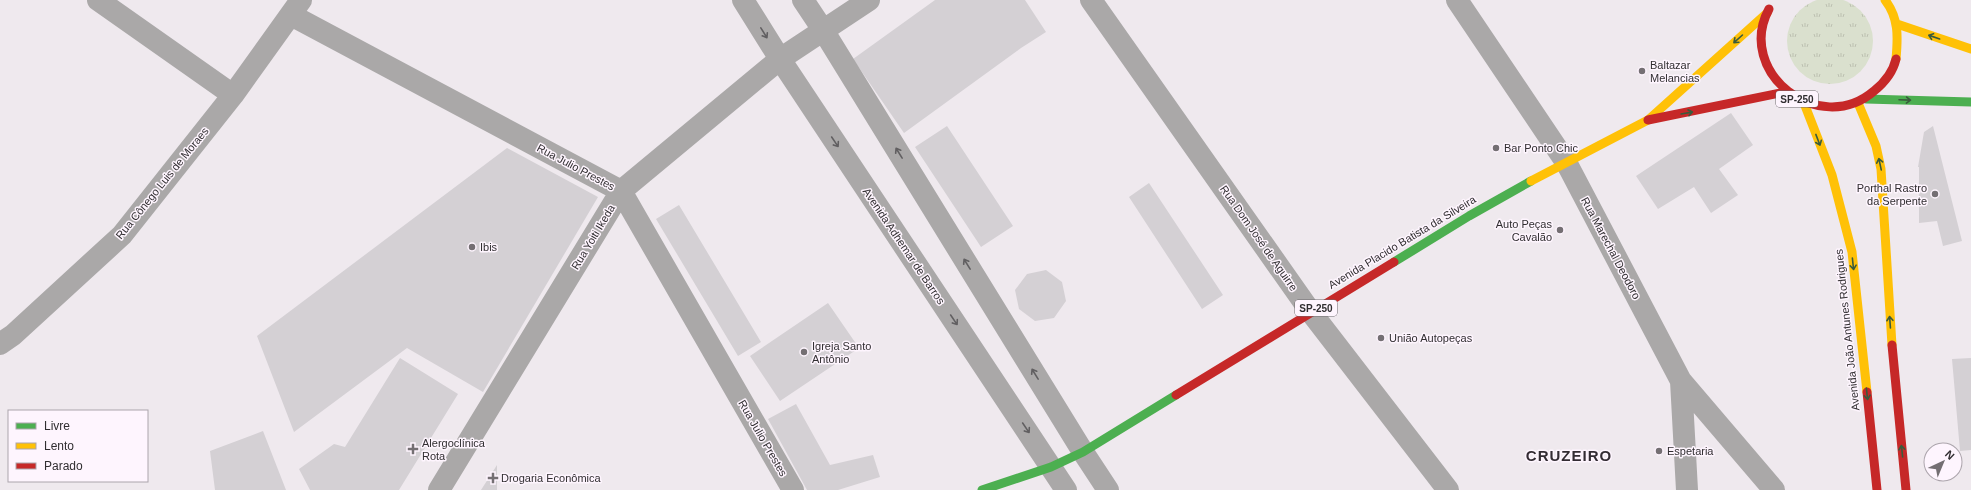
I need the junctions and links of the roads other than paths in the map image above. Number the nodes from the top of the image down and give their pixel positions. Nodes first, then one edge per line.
1 (98, 0) edge
2 (744, 0) edge
3 (803, 0) edge
4 (868, 0) edge
5 (1091, 0) edge
6 (1457, 0) edge
7 (1775, 0) edge
8 (1885, 0) edge
9 (296, 7) edge
10 (1767, 13) junction
11 (1897, 24) junction
12 (823, 30) junction
13 (1971, 49) edge
14 (780, 59) junction
15 (1785, 92) junction
16 (233, 96) junction
17 (1866, 99) junction
18 (1971, 102) edge
19 (1804, 103) junction
20 (1858, 103) junction
21 (1648, 120) junction
22 (1566, 162) junction
23 (621, 191) junction
24 (1310, 311) junction
25 (0, 344) edge
26 (1681, 380) junction
27 (1083, 452) junction
28 (1051, 466) junction
29 (439, 490) edge
30 (793, 490) edge
31 (982, 490) edge
32 (1066, 490) edge
33 (1108, 490) edge
34 (1448, 490) edge
35 (1686, 490) edge
36 (1774, 490) edge
37 (1877, 490) edge
38 (1906, 490) edge

1 - 16 street
2 -> 14 street, Avenida Adhemar de Barros
3 - 12 street
4 - 12 street, Rua Yoiti Ikeda
5 - 24 street, Rua Dom José de Aguirre
6 - 22 street, Rua Marechal Deodoro
7 - 10 main road, SP-250
8 - 11 main road, SP-250
9 - 16 street, Rua Cônego Luis de Moraes
9 - 23 street, Rua Julio Prestes
10 - 15 main road, SP-250
10 -> 21 main road, Avenida Placido Batista da Silveira / SP-250
13 -> 11 main road
11 - 17 main road, SP-250
12 - 14 street, Rua Yoiti Ikeda
27 -> 12 street
14 - 23 street, Rua Yoiti Ikeda
14 -> 28 street, Avenida Adhemar de Barros
15 - 19 main road, SP-250
21 -> 15 main road, Avenida Placido Batista da Silveira / SP-250
16 - 25 street, Rua Cônego Luis de Moraes
17 -> 18 main road, SP-250
17 - 20 main road, SP-250
19 - 20 main road, SP-250
19 -> 37 main road, Avenida João Antunes Rodrigues / SP-250
38 -> 20 main road
21 - 22 main road, Avenida Placido Batista da Silveira / SP-250
22 - 24 main road, Avenida Placido Batista da Silveira / SP-250
22 - 26 street, Rua Marechal Deodoro
23 - 29 street, Rua Yoiti Ikeda
23 - 30 street, Rua Julio Prestes
24 - 27 main road, Avenida Placido Batista da Silveira / SP-250
24 - 34 street, Rua Dom José de Aguirre
26 - 35 street
26 - 36 street, Rua Marechal Deodoro
27 - 28 main road, Avenida Placido Batista da Silveira / SP-250
27 - 33 street
28 - 31 main road, Avenida Placido Batista da Silveira / SP-250
28 - 32 street, Avenida Adhemar de Barros

